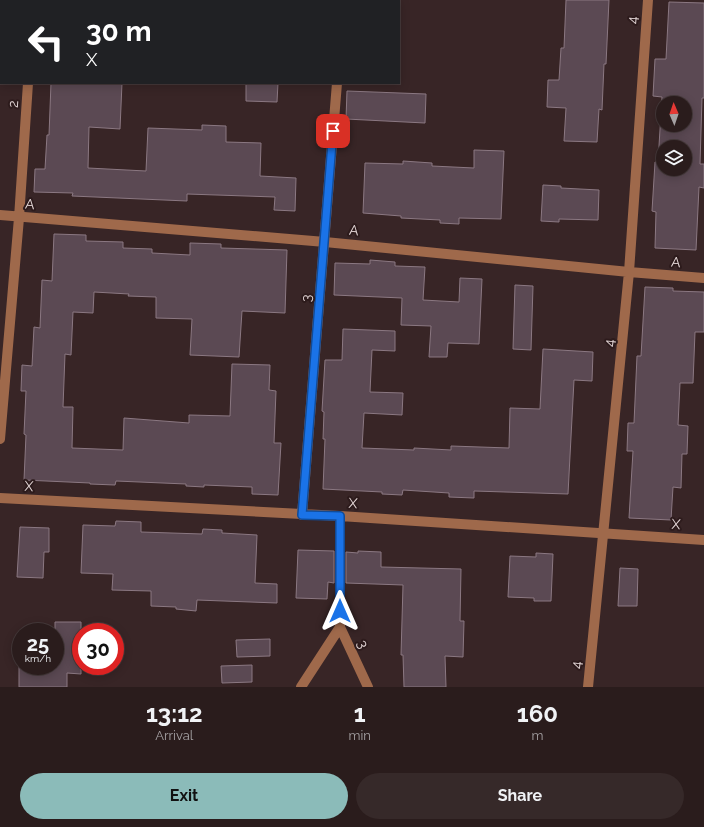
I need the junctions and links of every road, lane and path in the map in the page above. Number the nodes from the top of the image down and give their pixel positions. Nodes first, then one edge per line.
1 (648, 0) edge
2 (28, 84) edge
3 (337, 84) edge
4 (0, 215) edge
5 (19, 218) junction
6 (325, 242) junction
7 (630, 272) junction
8 (704, 278) edge
9 (0, 439) edge
10 (0, 498) edge
11 (302, 515) junction
12 (340, 516) junction
13 (604, 533) junction
14 (704, 540) edge
15 (340, 627) junction
16 (302, 687) edge
17 (368, 687) edge
18 (588, 687) edge

1 - 7 street, 4
2 - 5 street, 2
3 - 6 street, 3
4 - 5 street, A
5 - 6 street, A
5 - 9 street, 2
6 - 7 street, A
6 - 11 street, 3
7 - 8 street, A
7 - 13 street, 4
10 - 11 street, X
11 - 12 street, X
12 - 13 street, X
12 - 15 street, 3
13 - 14 street, X
13 - 18 street, 4
15 - 16 street
15 - 17 street, 3

